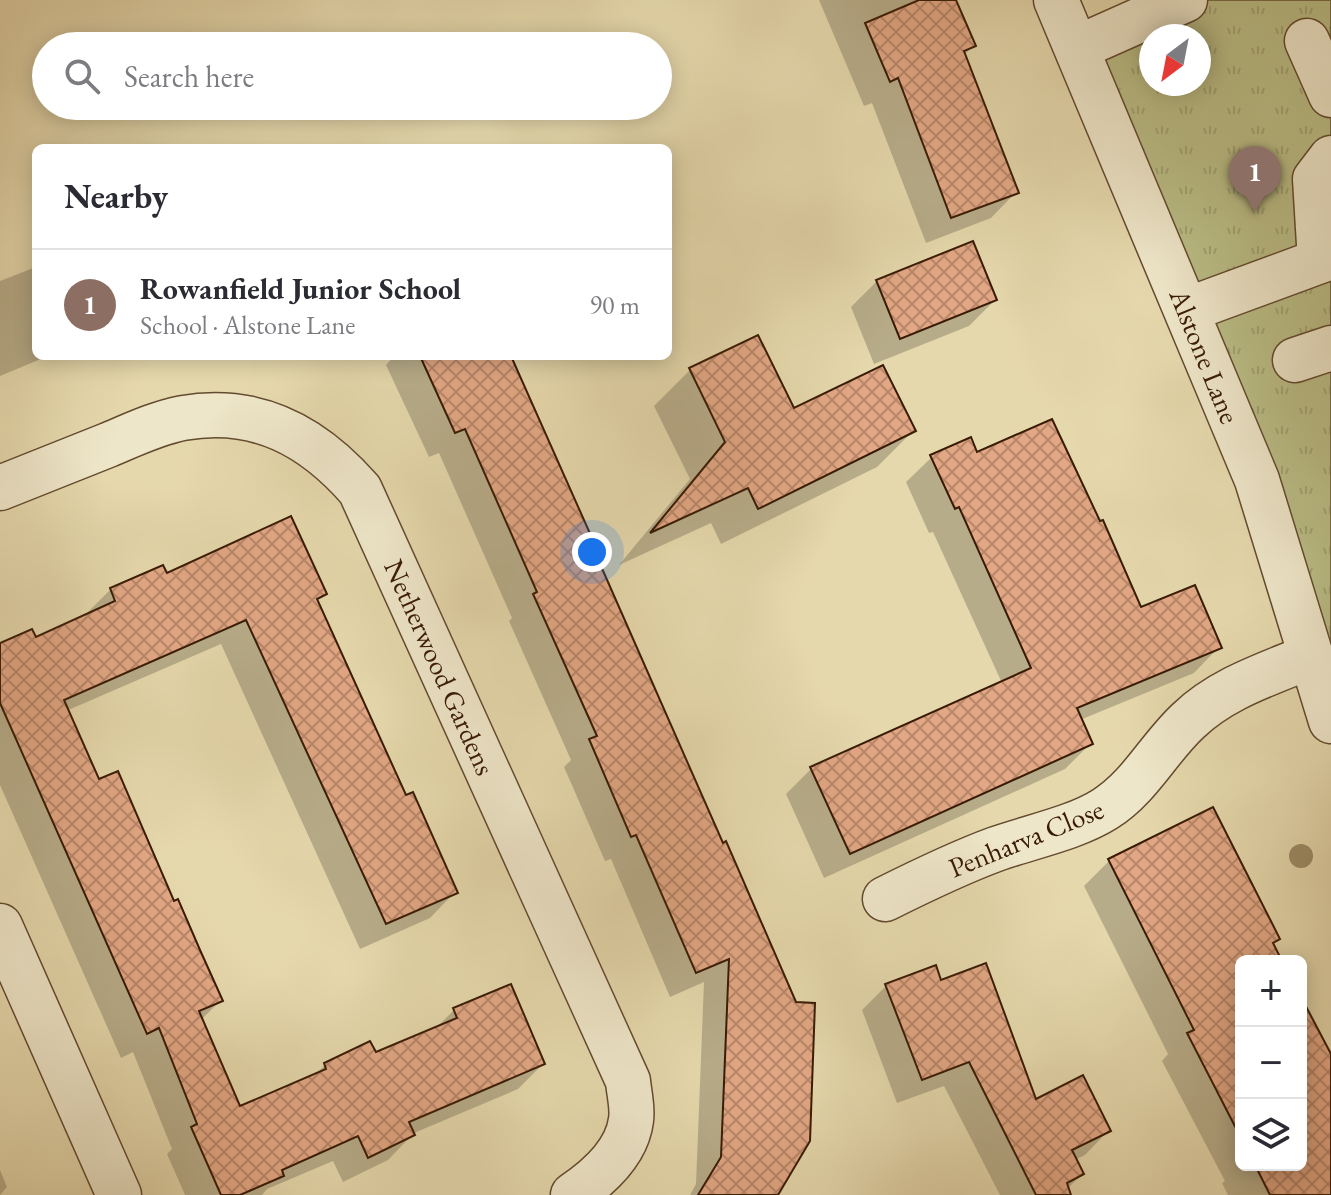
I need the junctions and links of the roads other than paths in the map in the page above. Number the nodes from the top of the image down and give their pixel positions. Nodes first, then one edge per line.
1 (1056, 0) edge
2 (1185, 0) edge
3 (1307, 41) dead end
4 (1077, 48) junction
5 (1331, 95) edge
6 (1331, 158) edge
7 (1326, 259) edge
8 (1187, 310) junction
9 (0, 488) edge
10 (1311, 656) junction
11 (1331, 721) edge
12 (885, 899) dead end
13 (0, 926) edge
14 (119, 1195) edge
15 (573, 1195) edge

1 - 4 street, Alstone Lane
2 - 4 street
3 - 5 street
4 - 8 street, Alstone Lane
6 - 7 street
7 - 8 street
8 - 10 street, Alstone Lane
9 - 15 street, Netherwood Gardens
10 - 11 street, Alstone Lane
10 - 12 street, Penharva Close
13 - 14 street

